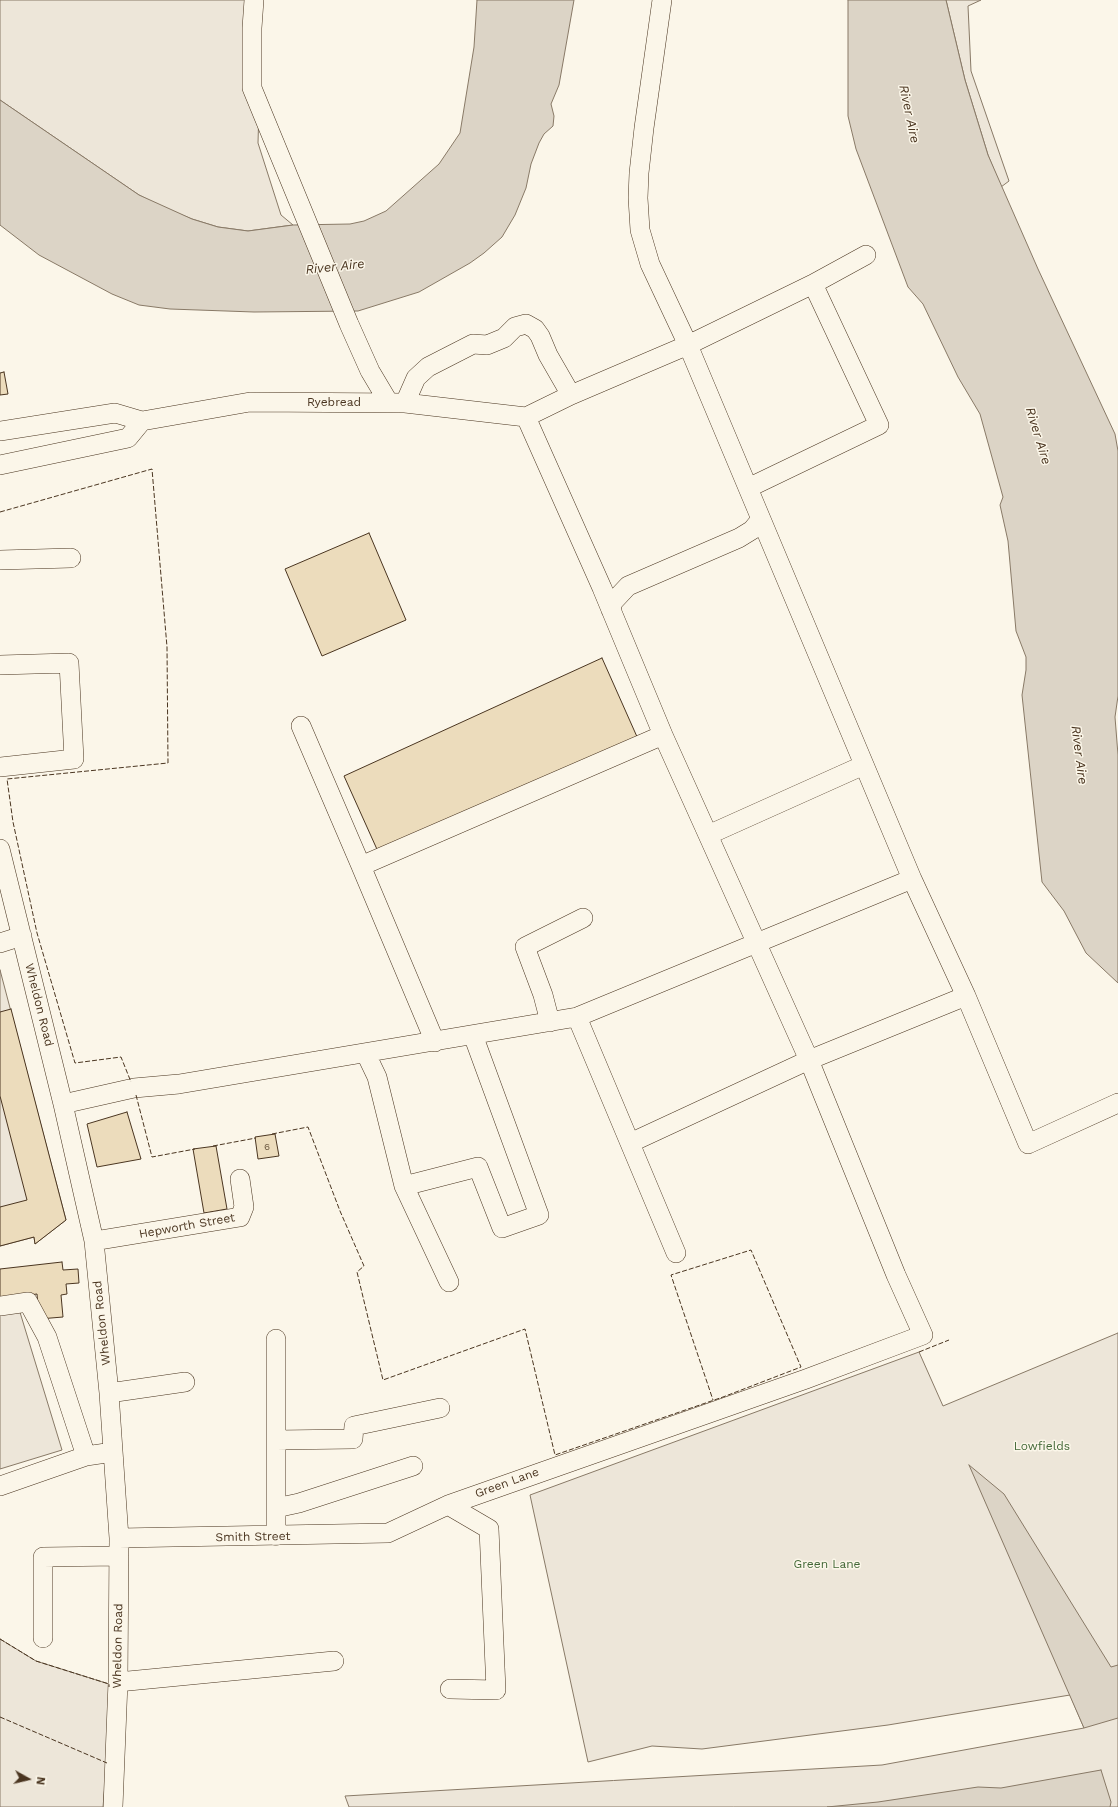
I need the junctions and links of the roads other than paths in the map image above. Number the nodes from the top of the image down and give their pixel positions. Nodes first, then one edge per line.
1 (254, 0) edge
2 (662, 0) edge
3 (866, 255) dead end
4 (813, 284) junction
5 (688, 345) junction
6 (571, 395) junction
7 (397, 403) junction
8 (526, 416) junction
9 (142, 421) junction
10 (0, 431) edge
11 (0, 465) edge
12 (748, 488) junction
13 (761, 519) junction
14 (71, 558) dead end
15 (0, 560) edge
16 (611, 610) junction
17 (0, 665) edge
18 (300, 726) dead end
19 (663, 735) junction
20 (864, 765) junction
21 (0, 767) edge
22 (708, 835) junction
23 (0, 849) edge
24 (0, 853) edge
25 (361, 866) junction
26 (912, 879) junction
27 (583, 918) dead end
28 (22, 936) junction
29 (0, 943) edge
30 (757, 944) junction
31 (966, 996) junction
32 (577, 1017) junction
33 (550, 1022) junction
34 (473, 1035) junction
35 (435, 1042) junction
36 (366, 1054) junction
37 (809, 1060) junction
38 (1118, 1103) edge
39 (63, 1104) junction
40 (630, 1143) junction
41 (240, 1179) dead end
42 (404, 1186) junction
43 (94, 1241) junction
44 (676, 1253) dead end
45 (449, 1282) dead end
46 (0, 1306) edge
47 (276, 1339) dead end
48 (185, 1382) dead end
49 (109, 1393) junction
50 (440, 1408) dead end
51 (276, 1440) junction
52 (114, 1452) junction
53 (86, 1456) junction
54 (413, 1466) dead end
55 (0, 1486) edge
56 (448, 1505) junction
57 (276, 1508) junction
58 (388, 1533) joint
59 (276, 1536) junction
60 (119, 1547) junction
61 (43, 1638) dead end
62 (334, 1661) dead end
63 (118, 1682) junction
64 (450, 1689) dead end
65 (113, 1807) edge

1 - 7 street
2 - 5 street
3 - 4 street
4 - 5 street
4 - 12 street
5 - 6 street
5 - 12 street
6 - 7 street
6 - 8 street
7 - 8 street, Ryebread
7 - 9 street, Ryebread
8 - 16 street
9 - 10 street, Ryebread
9 - 11 street
12 - 13 street
13 - 16 street
13 - 20 street
14 - 15 street
16 - 19 street
17 - 21 street
18 - 25 street
19 - 22 street
19 - 25 street
20 - 22 street
20 - 26 street
22 - 30 street
23 - 24 street, Wheldon Road
24 - 28 street, Wheldon Road
25 - 35 street
26 - 30 street
26 - 31 street
27 - 33 street
28 - 29 street
28 - 39 street, Wheldon Road
30 - 32 street
30 - 37 street
31 - 37 street
31 - 38 street
32 - 33 street
32 - 40 street
33 - 34 street
34 - 35 street
34 - 42 street
35 - 36 street
36 - 39 street
36 - 42 street
37 - 40 street
37 - 56 street, Green Lane
39 - 43 street, Wheldon Road
40 - 44 street
41 - 43 street, Hepworth Street
42 - 45 street
43 - 49 street, Wheldon Road
46 - 53 street
47 - 51 street
48 - 49 street
49 - 52 street, Wheldon Road
50 - 51 street
51 - 57 street
52 - 53 street
52 - 60 street, Wheldon Road
53 - 55 street
54 - 57 street
56 - 58 street, Green Lane
56 - 64 street
57 - 59 street
58 - 59 street, Smith Street
59 - 60 street, Smith Street
60 - 61 street, Smith Street
60 - 63 street, Wheldon Road
62 - 63 street
63 - 65 street, Wheldon Road

